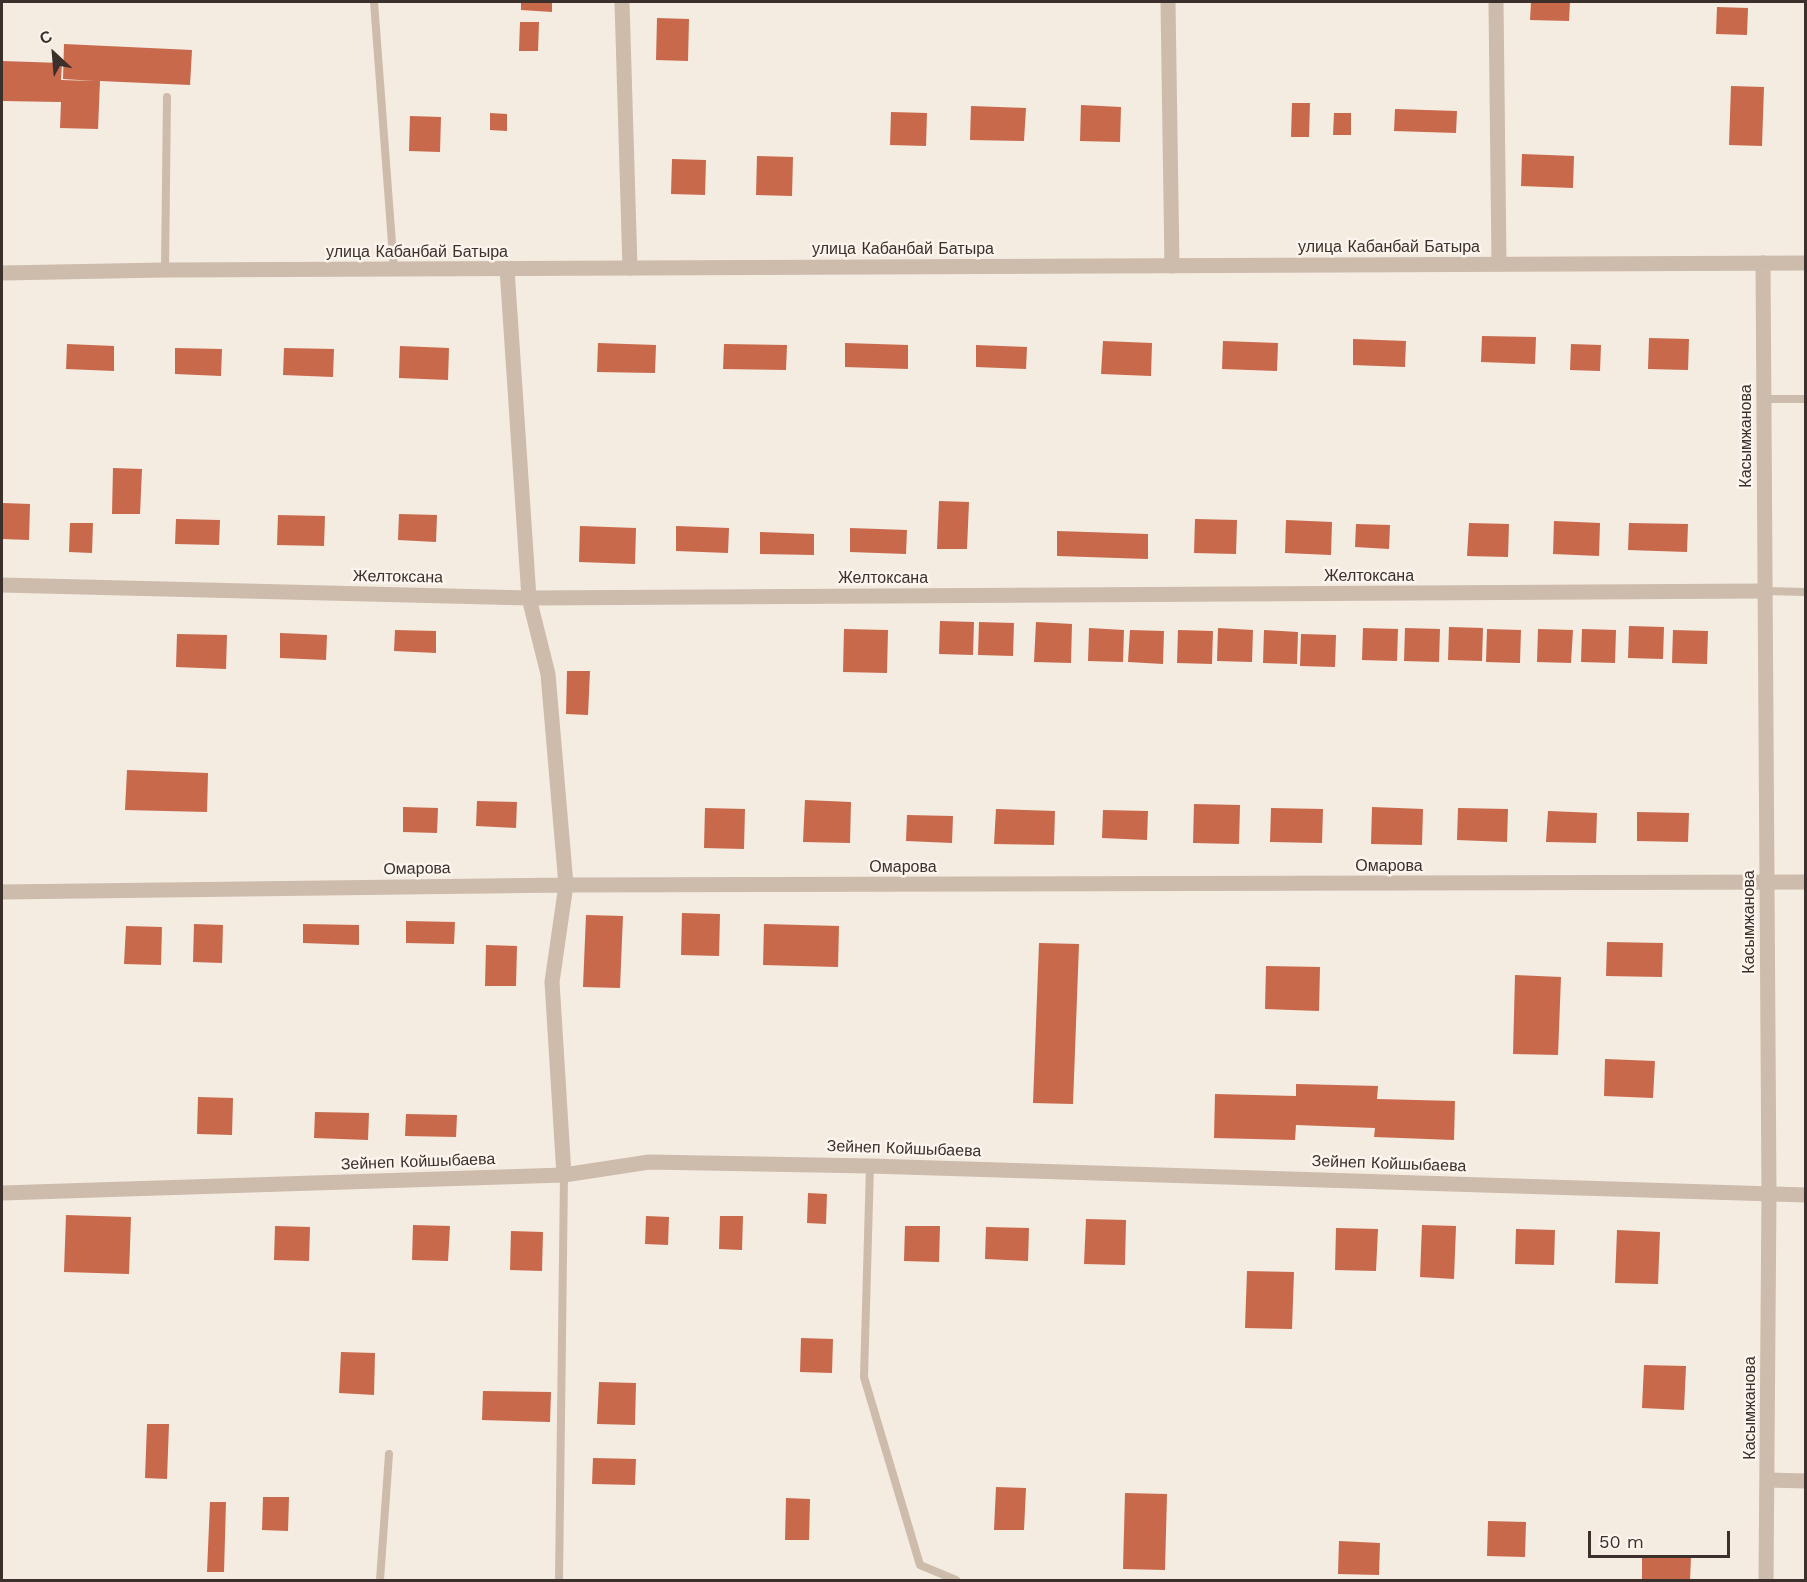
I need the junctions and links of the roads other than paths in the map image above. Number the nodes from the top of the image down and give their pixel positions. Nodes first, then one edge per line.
1 (374, 2) edge
2 (622, 2) edge
3 (1168, 2) edge
4 (1496, 2) edge
5 (167, 97) dead end
6 (1763, 263) junction
7 (1806, 263) edge
8 (1499, 264) junction
9 (1172, 266) junction
10 (630, 268) junction
11 (507, 269) junction
12 (165, 270) junction
13 (394, 270) junction
14 (2, 273) edge
15 (1764, 399) junction
16 (1806, 399) edge
17 (2, 585) edge
18 (1765, 591) junction
19 (1806, 592) edge
20 (529, 598) junction
21 (1806, 882) edge
22 (1767, 884) junction
23 (566, 885) junction
24 (2, 891) edge
25 (870, 1166) junction
26 (564, 1175) junction
27 (2, 1193) edge
28 (1769, 1194) junction
29 (1806, 1195) edge
30 (389, 1455) dead end
31 (1768, 1480) junction
32 (1806, 1481) edge
33 (380, 1581) edge
34 (559, 1581) edge
35 (956, 1581) edge
36 (1766, 1581) edge

1 - 13 lane
2 - 10 street
3 - 9 street
4 - 8 street
5 - 12 lane
6 - 7 street, улица Кабанбай Батыра
6 - 8 street, улица Кабанбай Батыра
6 - 15 street, Касымжанова
8 - 9 street, улица Кабанбай Батыра
9 - 10 street, улица Кабанбай Батыра
10 - 11 street, улица Кабанбай Батыра
11 - 13 street, улица Кабанбай Батыра
11 - 20 street
12 - 13 street, улица Кабанбай Батыра
12 - 14 street, улица Кабанбай Батыра
15 - 16 lane
15 - 18 street, Касымжанова
17 - 20 street, Желтоксана
18 - 19 lane
18 - 20 street, Желтоксана
18 - 22 street, Касымжанова
20 - 23 street
21 - 22 street, Омарова
22 - 23 street, Омарова
22 - 28 street, Касымжанова
23 - 24 street, Омарова
23 - 26 street
25 - 26 street, Зейнеп Койшыбаева
25 - 28 street, Зейнеп Койшыбаева
25 - 35 lane
26 - 27 street, Зейнеп Койшыбаева
26 - 34 lane
28 - 29 street, Зейнеп Койшыбаева
28 - 31 street, Касымжанова
30 - 33 lane
31 - 32 street
31 - 36 street, Касымжанова

